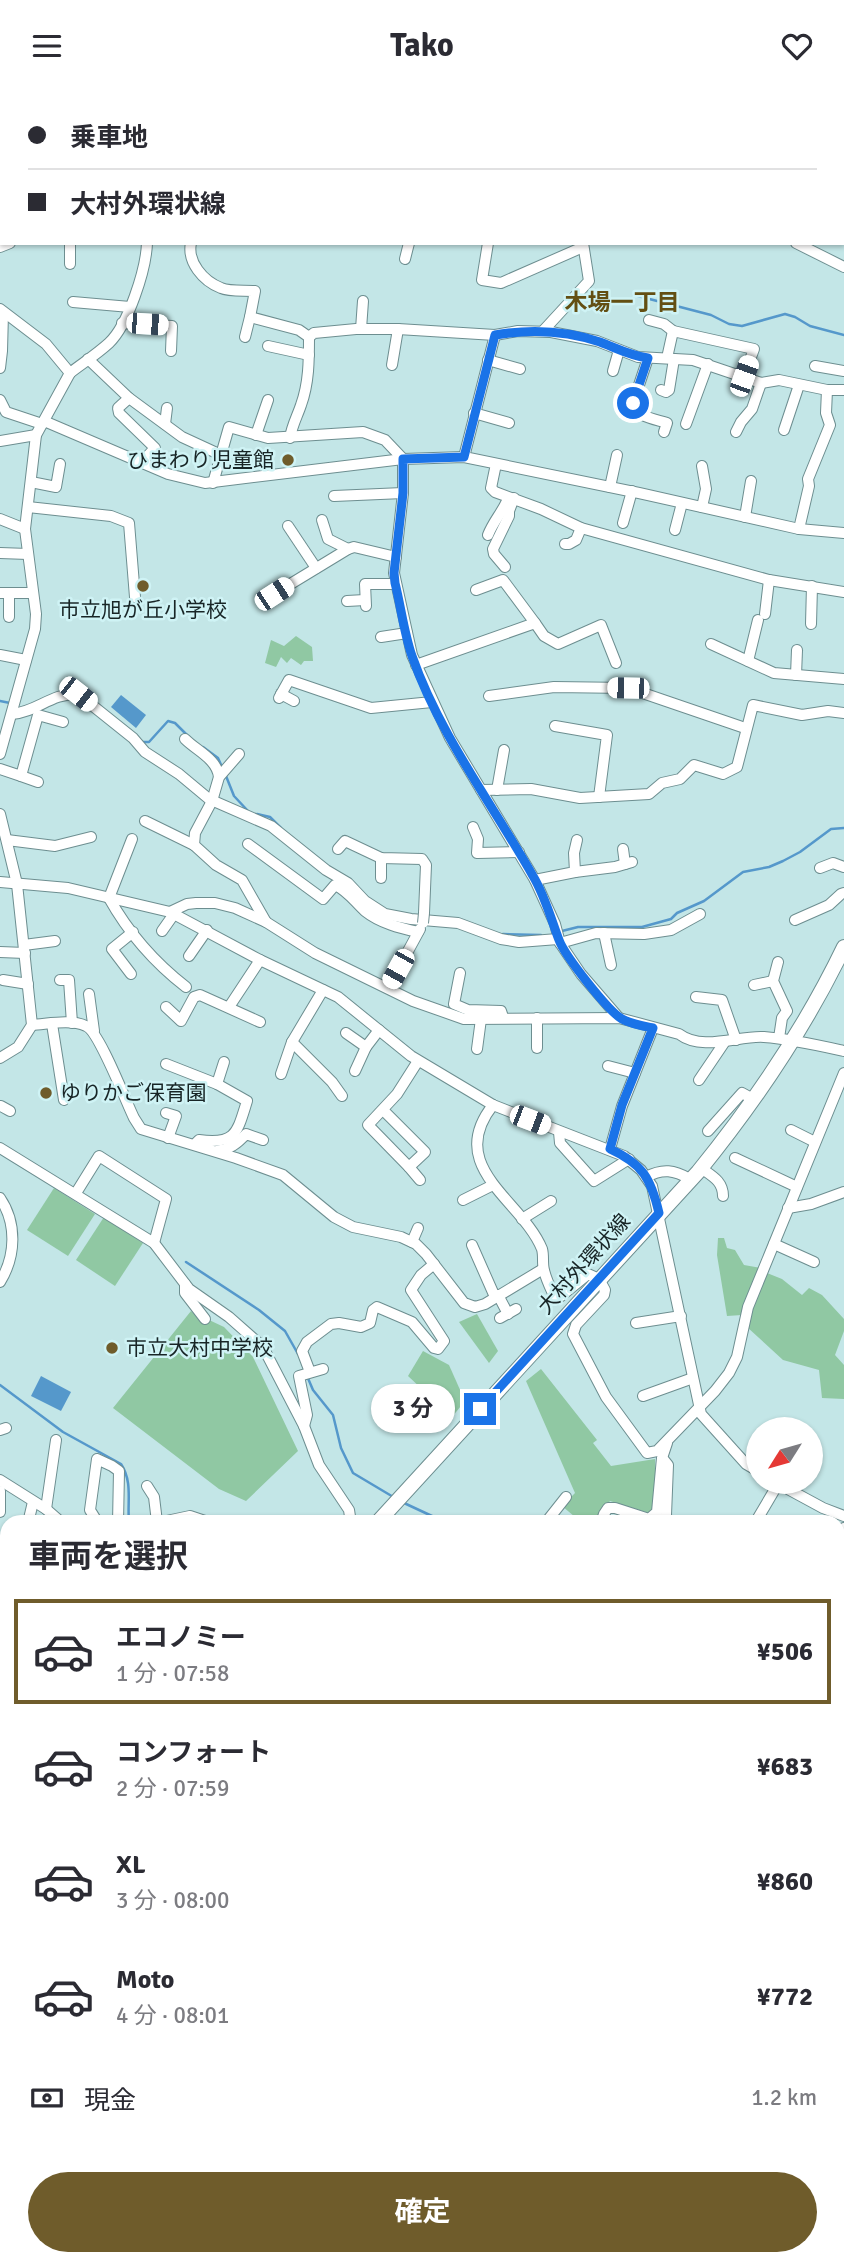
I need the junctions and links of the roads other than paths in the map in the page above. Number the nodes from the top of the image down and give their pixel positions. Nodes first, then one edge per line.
1 (70, 245) edge
2 (147, 245) edge
3 (191, 245) edge
4 (408, 245) edge
5 (488, 245) edge
6 (583, 245) edge
7 (800, 245) edge
8 (405, 259) dead end
9 (70, 264) dead end
10 (844, 267) edge
11 (73, 302) dead end
12 (363, 302) dead end
13 (130, 307) junction
14 (1, 311) edge
15 (250, 317) junction
16 (649, 320) dead end
17 (122, 323) junction
18 (361, 329) junction
19 (398, 329) junction
20 (544, 331) junction
21 (673, 331) junction
22 (495, 335) junction
23 (245, 337) dead end
24 (309, 337) junction
25 (268, 346) dead end
26 (619, 349) junction
27 (171, 351) dead end
28 (309, 355) junction
29 (648, 358) junction
30 (671, 358) junction
31 (89, 359) junction
32 (488, 360) junction
33 (708, 364) junction
34 (392, 365) dead end
35 (816, 366) dead end
36 (0, 368) edge
37 (520, 369) dead end
38 (613, 371) dead end
39 (844, 371) edge
40 (70, 373) junction
41 (744, 376) junction
42 (761, 383) junction
43 (799, 385) junction
44 (661, 390) dead end
45 (827, 390) junction
46 (844, 390) edge
47 (129, 398) junction
48 (0, 400) edge
49 (268, 400) dead end
50 (167, 408) dead end
51 (474, 413) junction
52 (43, 422) junction
53 (509, 423) dead end
54 (165, 424) junction
55 (685, 424) dead end
56 (668, 427) dead end
57 (784, 430) dead end
58 (736, 432) dead end
59 (36, 435) junction
60 (256, 435) junction
61 (290, 438) junction
62 (0, 441) edge
63 (221, 455) junction
64 (617, 455) dead end
65 (464, 457) junction
66 (403, 459) junction
67 (142, 462) junction
68 (60, 464) dead end
69 (496, 464) junction
70 (702, 466) dead end
71 (751, 481) dead end
72 (31, 482) junction
73 (213, 483) junction
74 (610, 487) junction
75 (632, 491) junction
76 (403, 493) junction
77 (334, 496) dead end
78 (511, 498) junction
79 (682, 503) junction
80 (28, 507) junction
81 (702, 507) junction
82 (745, 517) junction
83 (0, 519) edge
84 (322, 520) dead end
85 (623, 523) dead end
86 (288, 526) dead end
87 (582, 528) junction
88 (25, 529) junction
89 (799, 529) junction
90 (675, 530) dead end
91 (844, 533) edge
92 (488, 535) dead end
93 (565, 544) dead end
94 (348, 549) junction
95 (0, 553) edge
96 (28, 554) junction
97 (396, 557) junction
98 (505, 567) dead end
99 (316, 568) junction
100 (769, 580) junction
101 (395, 583) junction
102 (479, 586) dead end
103 (812, 586) junction
104 (844, 592) edge
105 (5, 593) edge
106 (33, 593) junction
107 (274, 594) dead end
108 (135, 597) dead end
109 (346, 601) dead end
110 (9, 617) dead end
111 (534, 623) junction
112 (811, 624) dead end
113 (407, 633) junction
114 (380, 637) dead end
115 (711, 644) dead end
116 (797, 650) dead end
117 (0, 655) edge
118 (26, 660) junction
119 (748, 661) junction
120 (616, 663) dead end
121 (416, 665) junction
122 (796, 674) junction
123 (844, 679) edge
124 (489, 696) dead end
125 (294, 701) dead end
126 (432, 702) junction
127 (0, 706) edge
128 (13, 711) junction
129 (844, 713) edge
130 (64, 722) dead end
131 (555, 726) dead end
132 (745, 728) junction
133 (185, 739) dead end
134 (504, 750) dead end
135 (0, 754) edge
136 (239, 754) dead end
137 (0, 769) edge
138 (222, 772) junction
139 (22, 776) junction
140 (38, 782) dead end
141 (481, 790) junction
142 (497, 790) junction
143 (599, 797) junction
144 (212, 800) junction
145 (0, 814) edge
146 (145, 821) dead end
147 (473, 827) dead end
148 (91, 837) dead end
149 (132, 839) dead end
150 (7, 840) junction
151 (577, 840) dead end
152 (248, 844) dead end
153 (194, 845) junction
154 (338, 849) dead end
155 (623, 849) dead end
156 (519, 852) junction
157 (381, 858) junction
158 (844, 867) edge
159 (820, 868) dead end
160 (575, 872) junction
161 (381, 877) dead end
162 (536, 880) junction
163 (0, 882) edge
164 (17, 884) junction
165 (844, 893) edge
166 (109, 898) junction
167 (172, 913) junction
168 (700, 914) dead end
169 (795, 920) dead end
170 (266, 922) junction
171 (422, 923) junction
172 (207, 930) junction
173 (162, 931) dead end
174 (134, 932) junction
175 (604, 933) junction
176 (558, 935) junction
177 (55, 941) dead end
178 (844, 947) edge
179 (24, 949) junction
180 (0, 952) edge
181 (189, 956) dead end
182 (260, 960) junction
183 (778, 963) dead end
184 (611, 965) dead end
185 (460, 973) dead end
186 (131, 974) dead end
187 (69, 979) dead end
188 (3, 980) dead end
189 (773, 981) junction
190 (28, 984) junction
191 (754, 985) dead end
192 (186, 987) dead end
193 (388, 988) junction
194 (323, 990) junction
195 (89, 994) dead end
196 (696, 997) dead end
197 (166, 1007) dead end
198 (229, 1007) junction
199 (503, 1017) junction
200 (619, 1018) junction
201 (481, 1019) junction
202 (537, 1019) junction
203 (260, 1022) dead end
204 (72, 1023) junction
205 (52, 1024) junction
206 (32, 1025) junction
207 (653, 1028) junction
208 (379, 1030) junction
209 (94, 1031) junction
210 (346, 1033) dead end
211 (787, 1039) junction
212 (736, 1040) junction
213 (292, 1042) junction
214 (724, 1043) junction
215 (366, 1047) junction
216 (537, 1048) dead end
217 (477, 1049) dead end
218 (844, 1051) edge
219 (0, 1058) edge
220 (418, 1061) junction
221 (224, 1062) dead end
222 (166, 1065) dead end
223 (608, 1066) dead end
224 (355, 1071) dead end
225 (635, 1073) junction
226 (844, 1073) edge
227 (281, 1074) dead end
228 (699, 1080) dead end
229 (217, 1084) junction
230 (342, 1096) dead end
231 (753, 1099) junction
232 (64, 1100) dead end
233 (493, 1105) junction
234 (383, 1110) junction
235 (166, 1113) dead end
236 (791, 1130) dead end
237 (708, 1131) dead end
238 (559, 1132) junction
239 (169, 1138) junction
240 (263, 1140) dead end
241 (815, 1142) junction
242 (194, 1145) junction
243 (0, 1148) edge
244 (610, 1149) junction
245 (214, 1151) junction
246 (735, 1158) dead end
247 (629, 1159) junction
248 (409, 1167) junction
249 (701, 1168) junction
250 (646, 1177) junction
251 (691, 1179) junction
252 (420, 1180) dead end
253 (493, 1185) junction
254 (797, 1187) junction
255 (844, 1192) edge
256 (76, 1193) junction
257 (723, 1196) dead end
258 (0, 1198) edge
259 (463, 1200) dead end
260 (551, 1201) dead end
261 (789, 1208) junction
262 (659, 1213) junction
263 (522, 1219) junction
264 (418, 1228) dead end
265 (412, 1242) junction
266 (154, 1243) junction
267 (774, 1244) junction
268 (472, 1245) dead end
269 (814, 1262) dead end
270 (434, 1264) junction
271 (544, 1269) junction
272 (599, 1279) junction
273 (0, 1282) edge
274 (186, 1284) junction
275 (497, 1296) junction
276 (508, 1314) dead end
277 (681, 1316) junction
278 (205, 1319) dead end
279 (636, 1324) dead end
280 (323, 1369) dead end
281 (306, 1373) junction
282 (693, 1378) junction
283 (643, 1396) dead end
284 (699, 1406) junction
285 (304, 1426) junction
286 (669, 1438) junction
287 (56, 1440) dead end
288 (662, 1458) junction
289 (746, 1464) edge
290 (0, 1480) edge
291 (148, 1486) dead end
292 (0, 1491) edge
293 (770, 1495) edge
294 (799, 1495) edge
295 (566, 1497) dead end
296 (33, 1501) junction
297 (46, 1509) junction
298 (0, 1512) edge
299 (30, 1515) edge
300 (53, 1515) edge
301 (93, 1515) edge
302 (118, 1515) edge
303 (156, 1515) edge
304 (350, 1515) edge
305 (384, 1515) edge
306 (552, 1515) edge
307 (605, 1515) edge
308 (636, 1515) edge
309 (655, 1515) edge
310 (666, 1515) edge
311 (759, 1515) edge
312 (841, 1515) edge

1 - 9 street
2 - 13 street
3 - 15 street
4 - 8 street
5 - 6 street
6 - 20 street
7 - 10 street
11 - 13 street
12 - 18 street
13 - 17 street
14 - 36 street
14 - 40 street
15 - 23 street
15 - 24 street
16 - 21 street
17 - 27 street
17 - 31 street
18 - 19 street
18 - 24 street
19 - 22 street
19 - 34 street
20 - 22 street
20 - 26 street
21 - 30 street
21 - 41 street
22 - 32 street
24 - 28 street
25 - 28 street
26 - 29 street
26 - 38 street
28 - 61 street
29 - 30 street
29 - 56 street
30 - 33 street
30 - 44 street
31 - 40 street
31 - 47 street
32 - 37 street
32 - 51 street
33 - 41 street
33 - 55 street
35 - 39 street
40 - 52 street
41 - 42 street
42 - 43 street
42 - 58 street
43 - 45 street
43 - 57 street
45 - 46 street
45 - 89 street
47 - 54 street
47 - 67 street
48 - 52 street
49 - 60 street
50 - 54 street
51 - 53 street
51 - 65 street
52 - 59 street
52 - 67 street
54 - 63 street
59 - 62 street
59 - 72 street
60 - 61 street
60 - 63 street
61 - 66 street
63 - 73 street
64 - 74 street
65 - 66 street
65 - 69 street
66 - 73 street
66 - 76 street
67 - 73 street
68 - 72 street
69 - 74 street
69 - 78 street
70 - 81 street
71 - 82 street
72 - 80 street
74 - 75 street
75 - 79 street
75 - 85 street
76 - 77 street
76 - 97 street
78 - 87 street
78 - 92 street
78 - 98 street
79 - 81 street
79 - 90 street
80 - 88 street
80 - 108 street
81 - 82 street
82 - 89 street
83 - 88 street
84 - 94 street
86 - 99 street
87 - 93 street
87 - 100 street
88 - 96 street
89 - 91 street
94 - 97 street
94 - 99 street
95 - 96 street
96 - 106 street
97 - 101 street
99 - 107 street
100 - 103 street
100 - 119 street
101 - 109 street
101 - 113 street
102 - 111 street
103 - 104 street
103 - 112 street
105 - 106 street
105 - 110 street
106 - 118 street
111 - 120 street
111 - 121 street
113 - 114 street
113 - 121 street
115 - 119 street
116 - 122 street
117 - 118 street
118 - 128 street
119 - 122 street
121 - 126 street
122 - 123 street
124 - 132 street
125 - 126 street
126 - 141 street
127 - 128 street
128 - 135 street
128 - 144 street
129 - 132 street
130 - 139 street
131 - 143 street
132 - 143 street
133 - 138 street
134 - 142 street
136 - 138 street
137 - 139 street
138 - 144 street
139 - 140 street
141 - 142 street
141 - 156 street
142 - 143 street
144 - 153 street
144 - 176 street
145 - 150 street
146 - 153 street
147 - 156 street
148 - 150 street
149 - 166 street
150 - 164 street
151 - 160 street
152 - 171 street
153 - 170 street
154 - 157 street
155 - 160 street
156 - 162 street
157 - 161 street
157 - 171 street
158 - 159 street
160 - 162 street
162 - 176 street
163 - 164 street
164 - 166 street
164 - 179 street
165 - 169 street
166 - 167 street
166 - 174 street
167 - 170 street
167 - 172 street
167 - 173 street
168 - 175 street
170 - 193 street
171 - 193 street
172 - 181 street
172 - 182 street
174 - 186 street
174 - 192 street
175 - 176 street
175 - 184 street
176 - 200 street
177 - 179 street
178 - 211 main road, 大村外環状線
179 - 180 street
179 - 190 street
182 - 194 street
182 - 198 street
183 - 189 street
185 - 199 street
187 - 204 street
188 - 190 street
189 - 191 street
189 - 211 street
190 - 206 street
193 - 201 street
194 - 208 street
194 - 213 street
195 - 209 street
196 - 212 street
197 - 198 street
198 - 203 street
199 - 201 street
199 - 202 street
200 - 202 street
200 - 207 street
201 - 217 street
202 - 216 street
204 - 205 street
204 - 209 street
205 - 206 street
205 - 232 street
206 - 219 street
207 - 214 street
207 - 225 street
208 - 215 street
208 - 220 street
209 - 239 street
210 - 215 street
211 - 212 street
211 - 218 street
211 - 231 main road, 大村外環状線
212 - 214 street
213 - 227 street
213 - 230 street
214 - 228 street
215 - 224 street
220 - 233 street
220 - 234 street
221 - 229 street
222 - 229 street
223 - 225 street
225 - 244 street
226 - 241 street
229 - 242 street
231 - 237 street
231 - 249 main road, 大村外環状線
233 - 238 street
233 - 253 street
234 - 248 street
234 - 248 street
235 - 239 street
236 - 241 street
238 - 244 street
238 - 247 street
239 - 242 street
240 - 245 street
241 - 254 street
242 - 245 street
243 - 256 street
244 - 247 street
245 - 265 street
246 - 254 street
247 - 250 street
248 - 252 street
249 - 251 main road, 大村外環状線
249 - 257 street
250 - 251 street
250 - 262 street
251 - 262 main road, 大村外環状線
253 - 259 street
253 - 263 street
254 - 261 street
255 - 261 street
256 - 266 street
256 - 266 street
258 - 273 street
260 - 263 street
261 - 267 street
262 - 272 main road, 大村外環状線
262 - 277 street
263 - 271 street
264 - 265 street
265 - 270 street
266 - 274 street
267 - 269 street
267 - 284 street
268 - 275 street
270 - 275 street
270 - 281 street
271 - 272 street
271 - 275 street
272 - 286 street
272 - 305 main road, 大村外環状線
274 - 278 street
274 - 285 street
275 - 276 street
277 - 279 street
277 - 282 street
280 - 281 street
281 - 285 street
282 - 283 street
282 - 284 street
284 - 286 street
284 - 289 street
285 - 304 street
286 - 288 street
287 - 297 street
288 - 309 street
288 - 310 street
290 - 296 street
291 - 303 street
292 - 298 street
293 - 311 street
294 - 312 street
295 - 306 street
296 - 297 street
296 - 299 street
297 - 300 street
301 - 302 street
307 - 308 street

